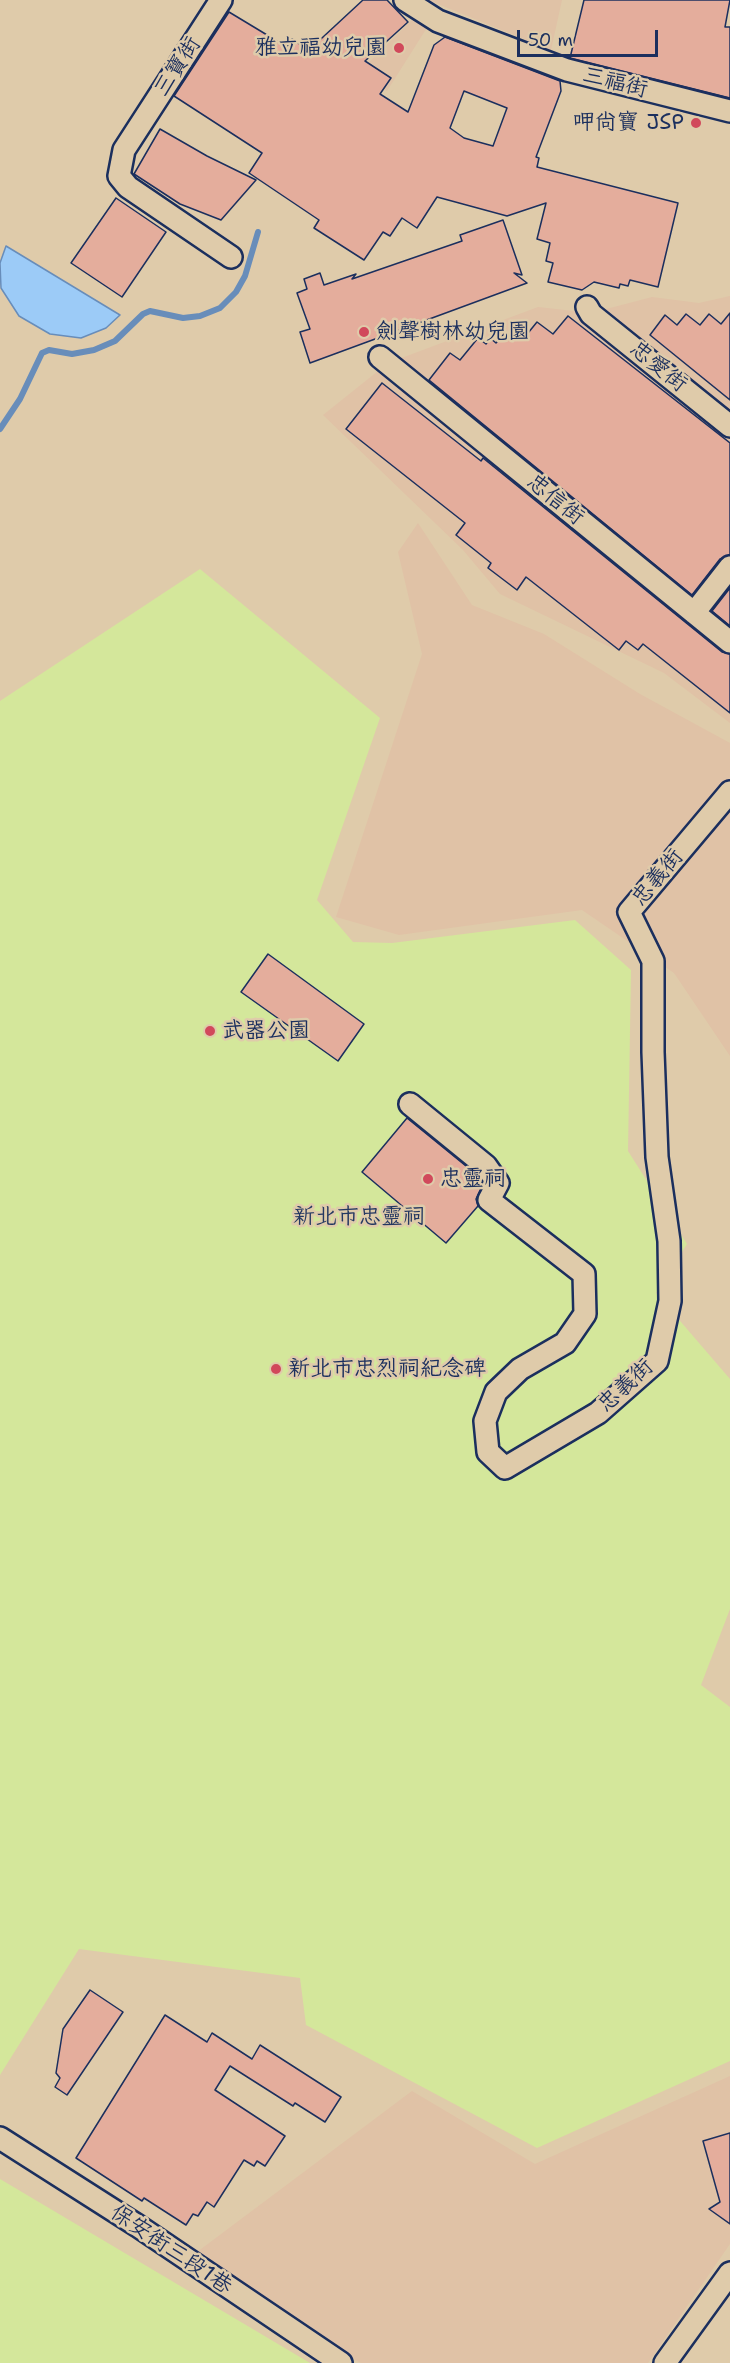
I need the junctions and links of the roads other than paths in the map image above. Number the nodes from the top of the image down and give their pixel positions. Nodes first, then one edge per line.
1 (221, 0) edge
2 (405, 0) edge
3 (730, 111) edge
4 (231, 257) dead end
5 (587, 307) dead end
6 (380, 357) dead end
7 (730, 426) edge
8 (730, 567) edge
9 (694, 613) junction
10 (730, 642) edge
11 (730, 792) edge
12 (410, 1104) dead end
13 (0, 2138) edge
14 (730, 2273) edge
15 (341, 2363) edge
16 (665, 2363) edge

1 - 4 street, 三寶街
2 - 3 street, 三福街
5 - 7 street, 忠愛街
6 - 9 street, 忠信街
8 - 9 street
9 - 10 street, 忠信街
11 - 12 street, 忠義街
13 - 15 street, 保安街三段1巷
14 - 16 street

